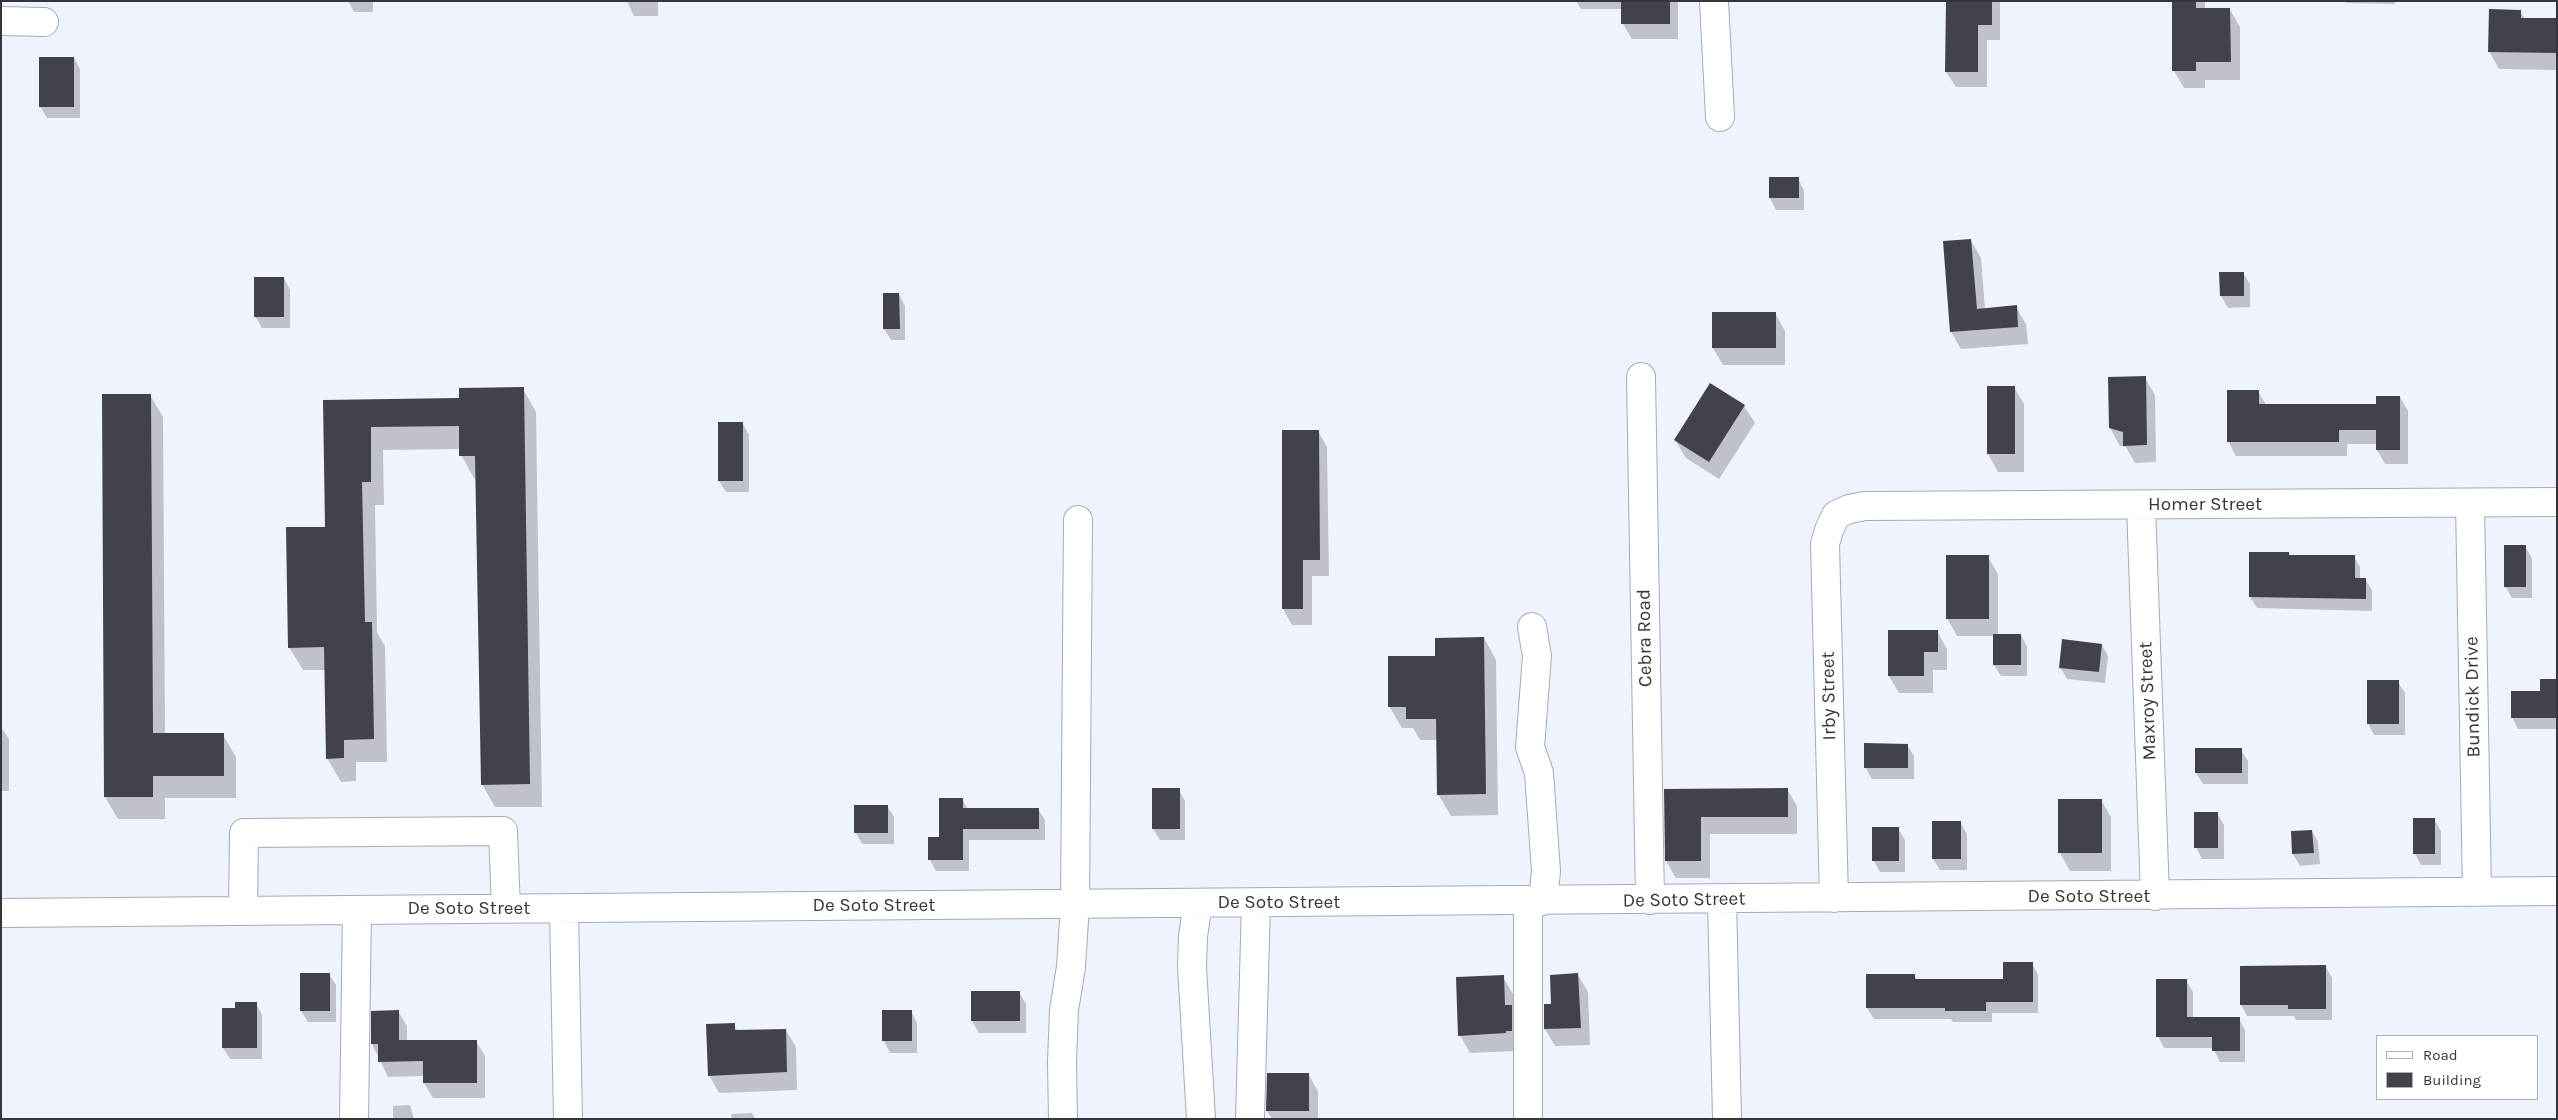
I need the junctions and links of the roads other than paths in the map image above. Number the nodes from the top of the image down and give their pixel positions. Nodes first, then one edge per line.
1 (1714, 1) edge
2 (1, 21) edge
3 (44, 22) dead end
4 (1720, 117) dead end
5 (1641, 377) dead end
6 (2557, 502) edge
7 (2470, 503) junction
8 (2142, 506) junction
9 (1853, 508) joint
10 (1078, 520) dead end
11 (1532, 627) dead end
12 (2557, 891) edge
13 (2477, 892) junction
14 (2155, 896) junction
15 (1834, 898) junction
16 (1722, 899) junction
17 (1650, 900) junction
18 (1536, 901) junction
19 (1198, 903) junction
20 (1256, 903) junction
21 (1075, 904) junction
22 (564, 908) junction
23 (506, 909) junction
24 (357, 910) junction
25 (243, 911) junction
26 (1, 913) edge
27 (354, 1119) edge
28 (568, 1119) edge
29 (1063, 1119) edge
30 (1202, 1119) edge
31 (1250, 1119) edge
32 (1528, 1119) edge
33 (1727, 1119) edge

1 - 4 street
2 - 3 street
5 - 17 street, Cebra Road
6 - 7 street, Homer Street
7 - 8 street, Homer Street
7 - 13 street, Bundick Drive
8 - 9 street, Homer Street
8 - 14 street, Maxroy Street
9 - 15 street, Irby Street
10 - 21 street
11 - 18 street
12 - 13 street, De Soto Street
13 - 14 street, De Soto Street
14 - 15 street, De Soto Street
15 - 16 street, De Soto Street
16 - 17 street, De Soto Street
16 - 33 street
17 - 18 street, De Soto Street
18 - 20 street, De Soto Street
18 - 32 street
19 - 20 street, De Soto Street
19 - 21 street, De Soto Street
19 - 30 street
20 - 31 street
21 - 22 street, De Soto Street
21 - 29 street
22 - 23 street, De Soto Street
22 - 28 street
23 - 24 street, De Soto Street
23 - 25 street
24 - 25 street, De Soto Street
24 - 27 street
25 - 26 street, De Soto Street

